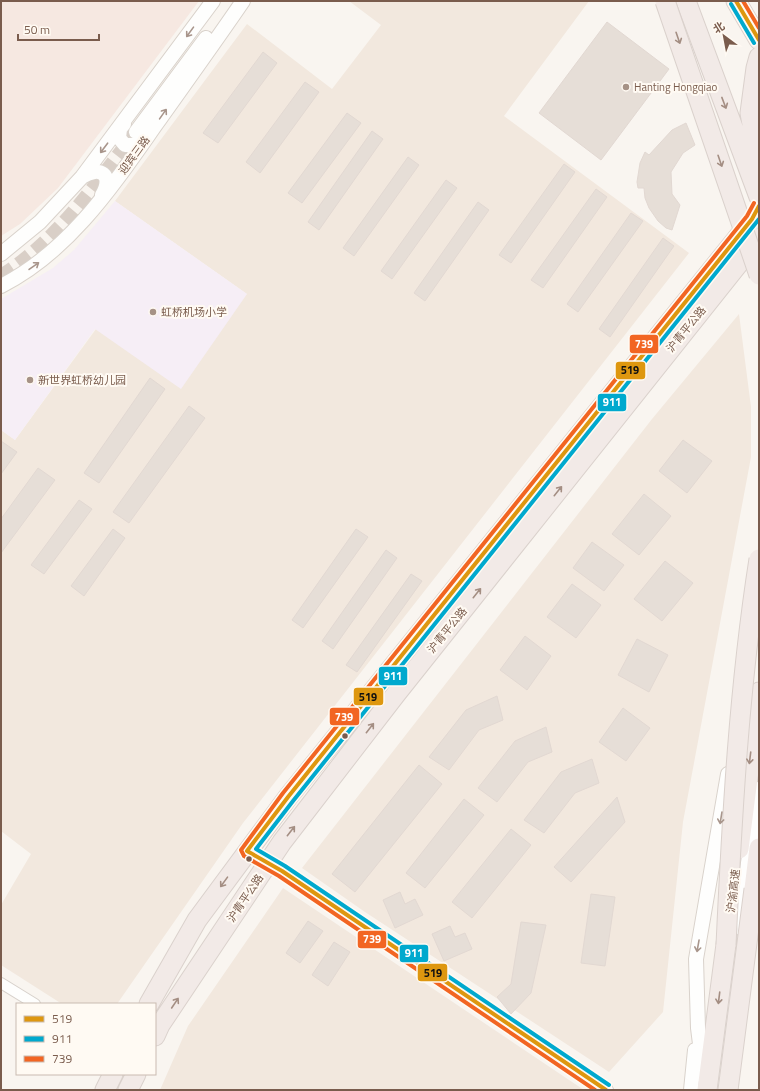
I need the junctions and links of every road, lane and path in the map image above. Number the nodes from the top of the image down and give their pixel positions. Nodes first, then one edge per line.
1 (213, 1) edge
2 (233, 1) edge
3 (243, 1) edge
4 (665, 1) edge
5 (686, 1) edge
6 (736, 1) edge
7 (759, 40) edge
8 (759, 57) edge
9 (131, 112) junction
10 (142, 134) junction
11 (759, 162) edge
12 (82, 177) junction
13 (759, 197) edge
14 (95, 207) junction
15 (757, 212) edge
16 (759, 238) edge
17 (1, 254) edge
18 (759, 257) edge
19 (1, 265) edge
20 (759, 275) edge
21 (1, 286) edge
22 (721, 286) junction
23 (759, 559) edge
24 (759, 586) edge
25 (759, 692) edge
26 (759, 789) edge
27 (759, 848) edge
28 (247, 851) junction
29 (269, 863) junction
30 (759, 868) edge
31 (754, 889) junction
32 (726, 945) junction
33 (1, 983) edge
34 (33, 1003) edge
35 (149, 1003) edge
36 (698, 1028) junction
37 (156, 1034) edge
38 (113, 1075) edge
39 (136, 1075) edge
40 (106, 1090) edge
41 (128, 1090) edge
42 (606, 1090) edge
43 (691, 1090) edge
44 (707, 1090) edge
45 (728, 1090) edge
46 (738, 1090) edge

1 -> 9 street
2 - 10 street
10 -> 3 street, 迎宾三路
4 -> 20 highway, bridge
5 -> 13 highway
6 - 7 highway
8 - 11 highway
9 - 10 street
9 -> 12 street
10 - 14 street, 迎宾三路
12 - 14 street
12 - 17 street
12 - 19 street
21 -> 14 street, 迎宾三路
15 - 28 highway, 沪青平公路
16 - 22 highway, 沪青平公路
18 - 22 highway
29 -> 22 highway, 沪青平公路
23 - 32 highway, bridge
24 -> 36 street
25 -> 32 highway, 沪渝高速, bridge
26 - 46 street
27 - 31 highway, 沪渝高速
28 - 29 street
28 -> 35 highway, 沪青平公路
37 -> 29 highway, 沪青平公路
29 - 42 street
30 - 31 highway
31 - 45 highway, 沪渝高速, bridge
32 -> 44 highway, 沪渝高速
33 - 34 street
36 - 43 street
36 - 44 street
38 - 40 highway
39 - 41 highway

